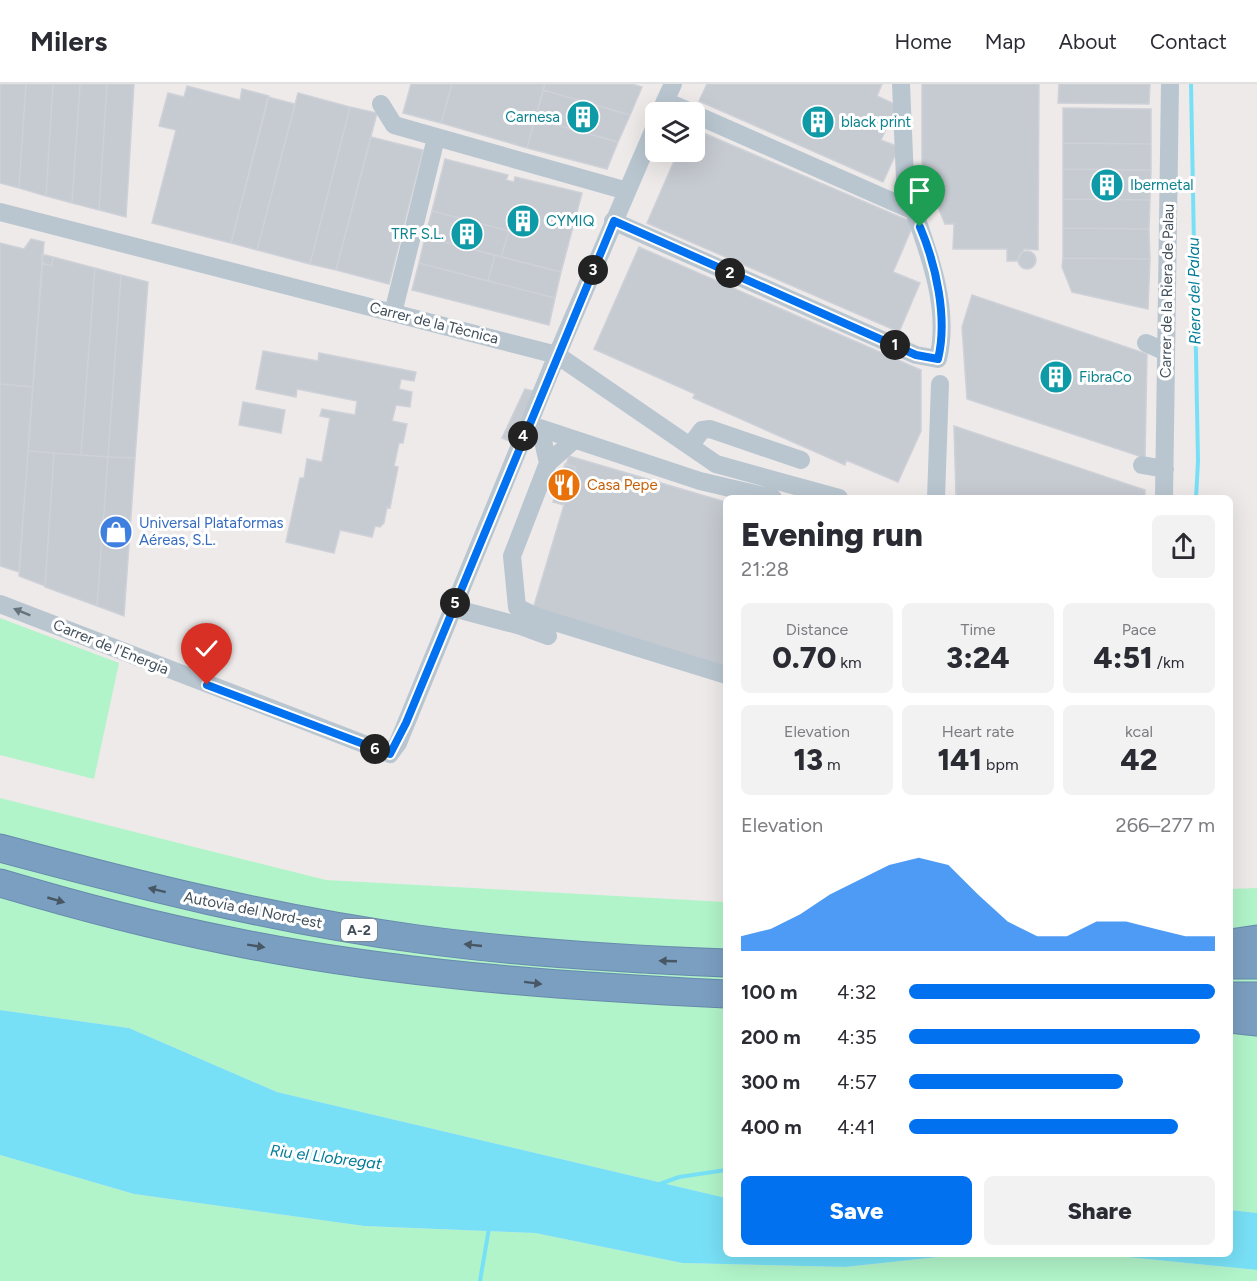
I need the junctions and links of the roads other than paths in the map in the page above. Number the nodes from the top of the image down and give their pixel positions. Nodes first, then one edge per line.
1 (901, 84) edge
2 (1170, 84) edge
3 (381, 104) dead end
4 (705, 118) edge
5 (436, 138) junction
6 (645, 149) edge
7 (627, 191) junction
8 (914, 211) junction
9 (0, 212) edge
10 (614, 221) junction
11 (393, 313) junction
12 (1146, 343) dead end
13 (1166, 352) junction
14 (556, 355) junction
15 (940, 384) dead end
16 (534, 426) junction
17 (574, 440) junction
18 (690, 446) junction
19 (801, 460) dead end
20 (548, 463) junction
21 (1142, 465) dead end
22 (1164, 469) junction
23 (760, 495) edge
24 (828, 495) edge
25 (936, 495) edge
26 (1164, 495) edge
27 (0, 604) edge
28 (453, 608) junction
29 (548, 636) dead end
30 (723, 674) edge
31 (0, 848) edge
32 (0, 883) edge
33 (1257, 939) edge
34 (1233, 943) edge
35 (723, 963) edge
36 (1233, 965) edge
37 (1257, 965) edge
38 (723, 994) edge
39 (1233, 996) edge
40 (1257, 996) edge
41 (1233, 1019) edge
42 (1257, 1022) edge

1 - 8 street
2 - 13 street, Carrer de la Riera de Palau
3 - 5 street
4 - 8 street
5 - 7 street
5 - 11 street
6 - 7 street
7 - 10 street
8 - 10 street
9 - 11 street, Carrer de la Tècnica
10 - 14 street
11 - 14 street, Carrer de la Tècnica
12 - 13 street
13 - 22 street, Carrer de la Riera de Palau
14 - 16 street
14 - 18 street, Carrer de la Tècnica
15 - 25 street
16 - 17 street
16 - 20 street
16 - 28 street
17 - 20 street
17 - 23 street
18 - 19 street
18 - 24 street, Carrer de la Tècnica
20 - 30 street
21 - 22 street
22 - 26 street, Carrer de la Riera de Palau
28 -> 27 street, Carrer de l'Energia
28 - 29 street
35 -> 31 highway, Autovia del Nord-est / A-2
32 -> 38 highway, A-2
33 - 34 highway
36 - 37 highway
39 - 40 highway
41 - 42 highway

